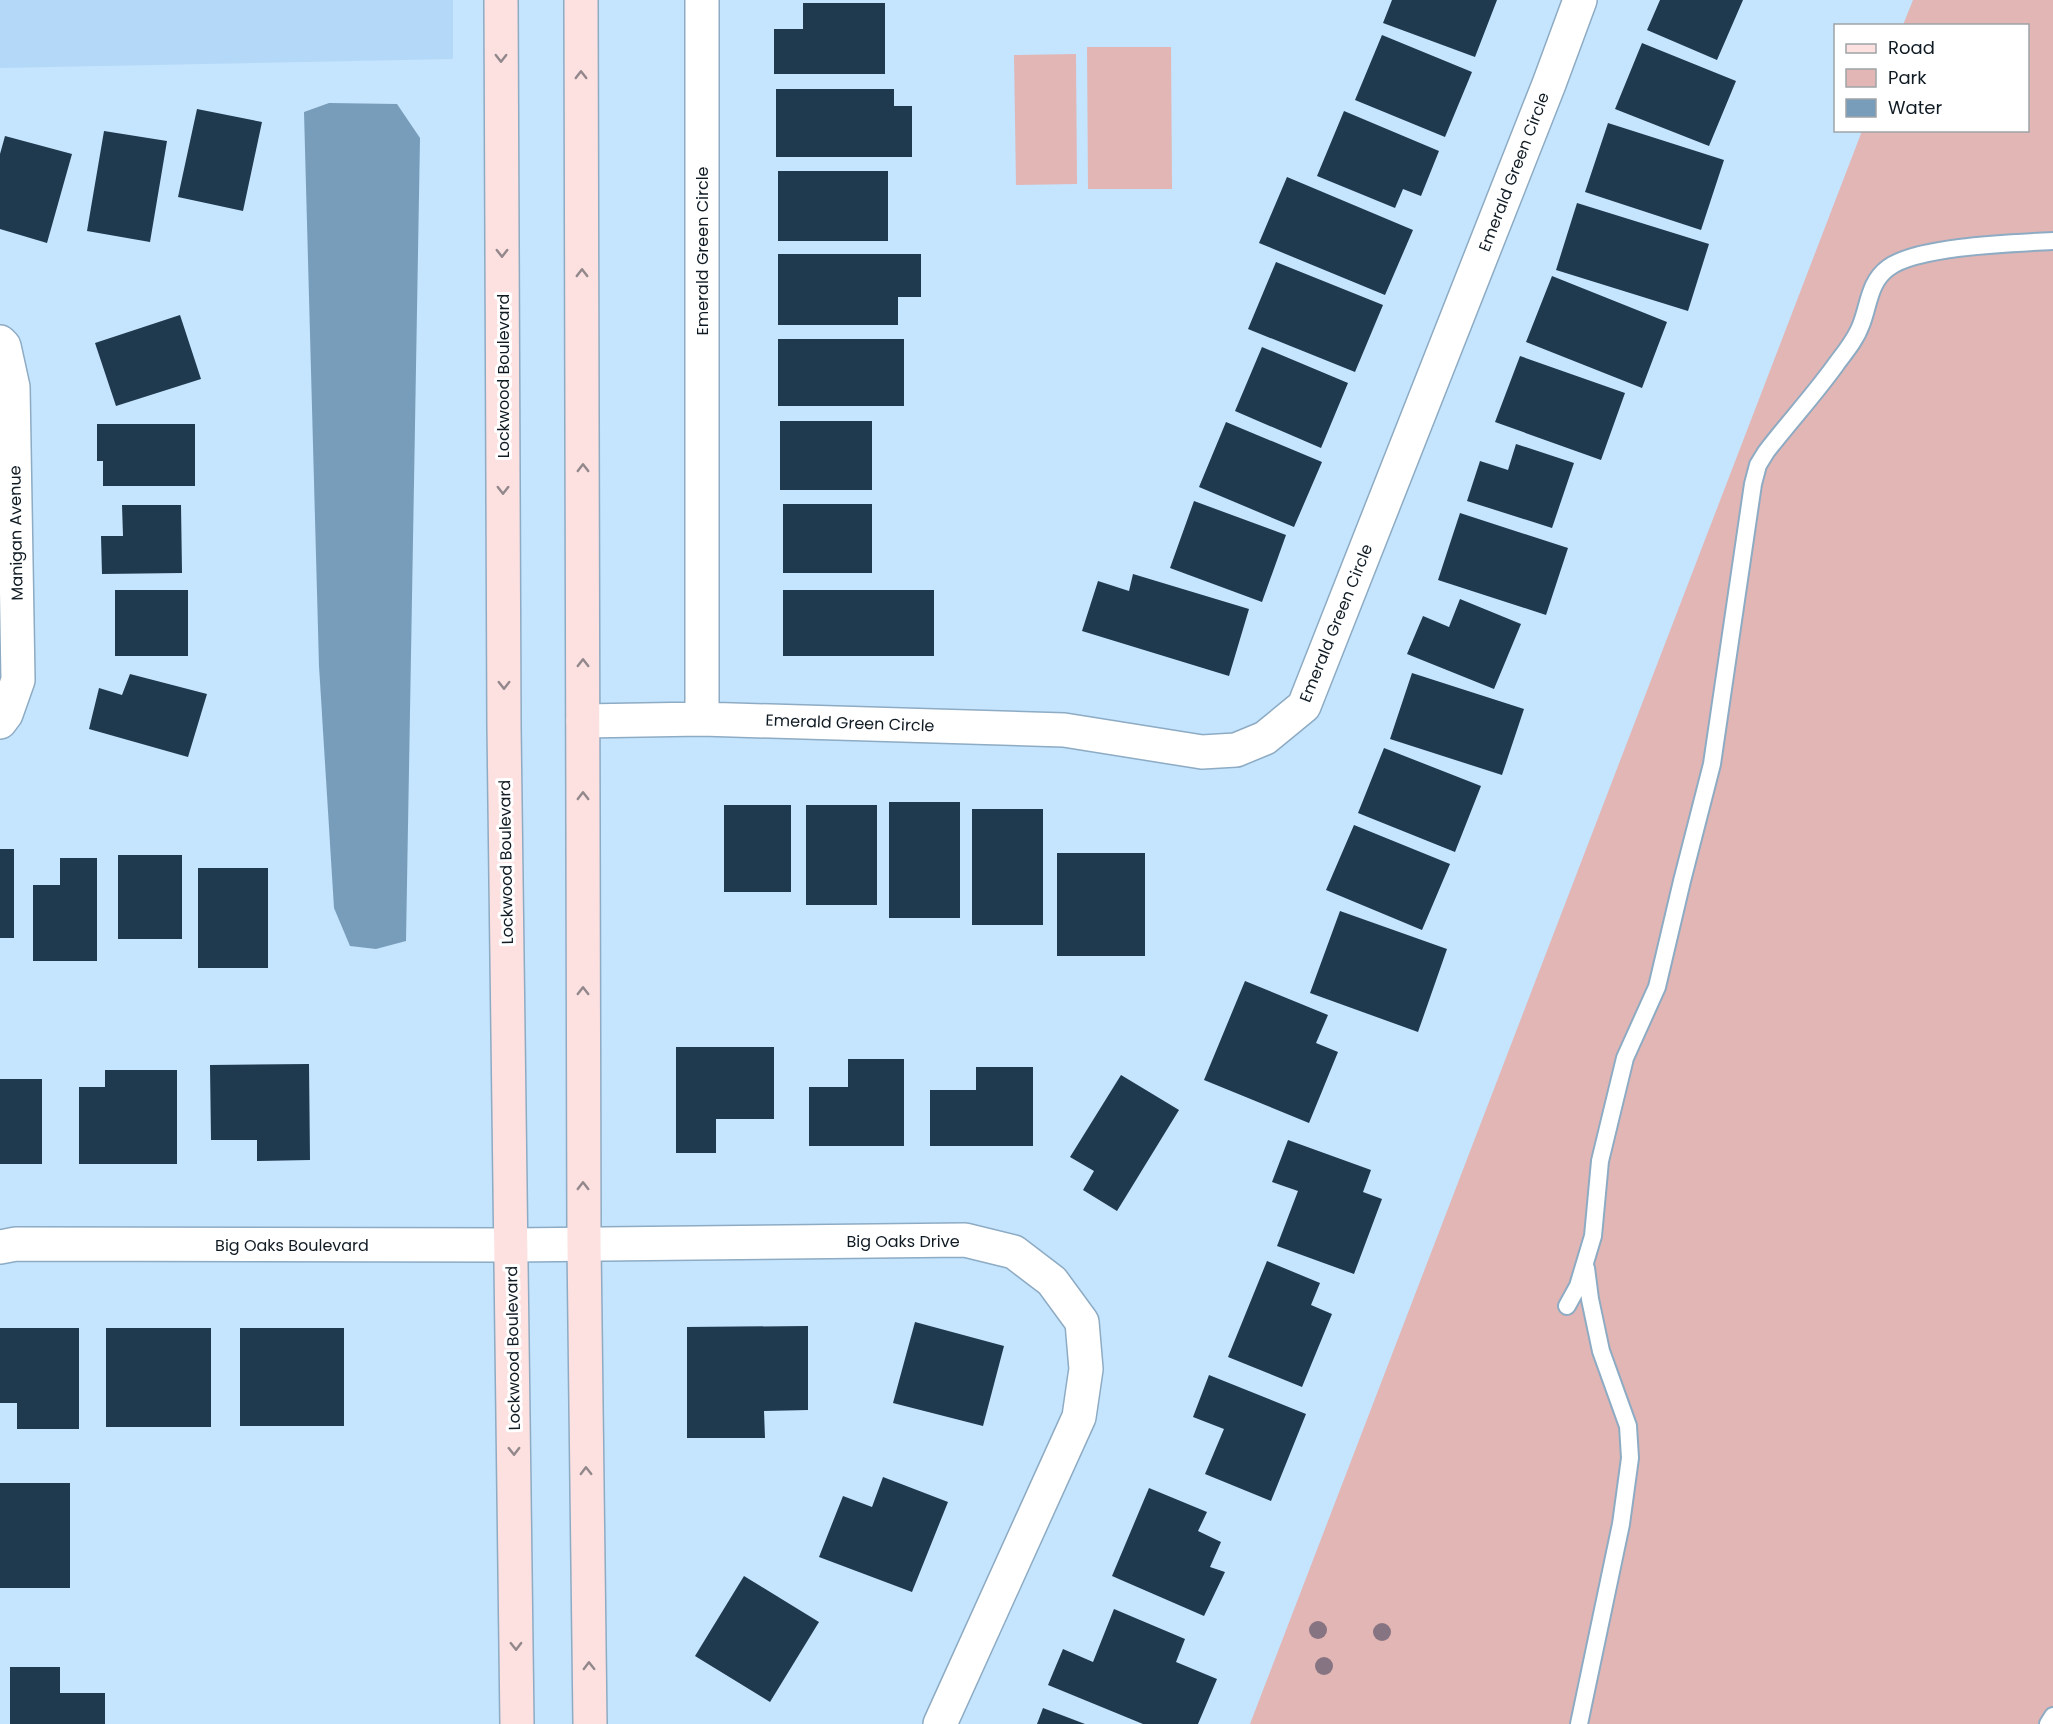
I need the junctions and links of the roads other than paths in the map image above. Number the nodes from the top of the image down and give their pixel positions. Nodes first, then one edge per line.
1 (501, 0) edge
2 (581, 0) edge
3 (702, 0) edge
4 (1580, 0) edge
5 (2053, 242) edge
6 (0, 342) edge
7 (702, 719) junction
8 (583, 721) junction
9 (0, 722) edge
10 (584, 1244) junction
11 (512, 1245) junction
12 (0, 1247) edge
13 (1586, 1261) junction
14 (1567, 1306) dead end
15 (2053, 1716) edge
16 (517, 1724) edge
17 (590, 1724) edge
18 (940, 1724) edge
19 (1579, 1724) edge
20 (2048, 1724) edge

1 -> 11 main road, Lockwood Boulevard
8 -> 2 main road
3 - 7 street, Emerald Green Circle
4 - 7 street, Emerald Green Circle
5 - 13 lane
6 - 9 street, Manigan Avenue
7 - 8 street, Emerald Green Circle
10 -> 8 main road
10 - 11 street, Big Oaks Boulevard
17 -> 10 main road
10 - 18 street, Big Oaks Drive
11 - 12 street, Big Oaks Boulevard
11 -> 16 main road, Lockwood Boulevard
13 - 14 lane
13 - 19 lane
15 - 20 lane

